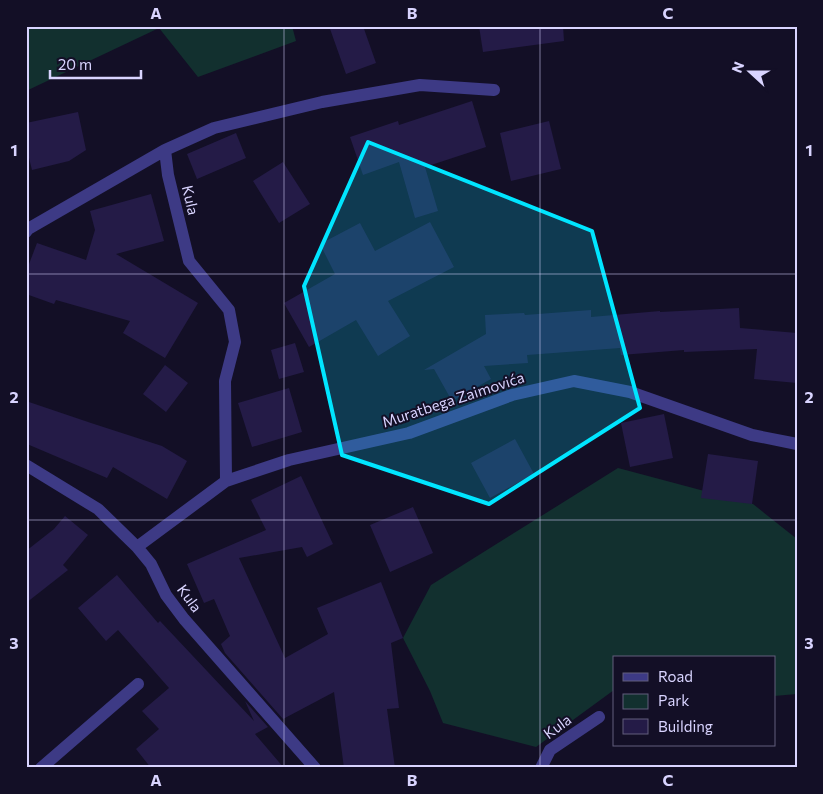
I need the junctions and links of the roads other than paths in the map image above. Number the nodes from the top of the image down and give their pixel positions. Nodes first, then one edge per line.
1 (494, 90) dead end
2 (165, 150) junction
3 (26, 232) edge
4 (797, 444) edge
5 (26, 465) edge
6 (226, 481) junction
7 (137, 547) junction
8 (138, 684) dead end
9 (599, 717) dead end
10 (41, 768) edge
11 (315, 768) edge
12 (541, 768) edge

1 - 2 street
2 - 3 street
2 - 6 street, Kula
4 - 6 street, Muratbega Zaimovića
5 - 7 street, Kula
6 - 7 street, Muratbega Zaimovića
7 - 11 street, Kula
8 - 10 street
9 - 12 street, Kula

